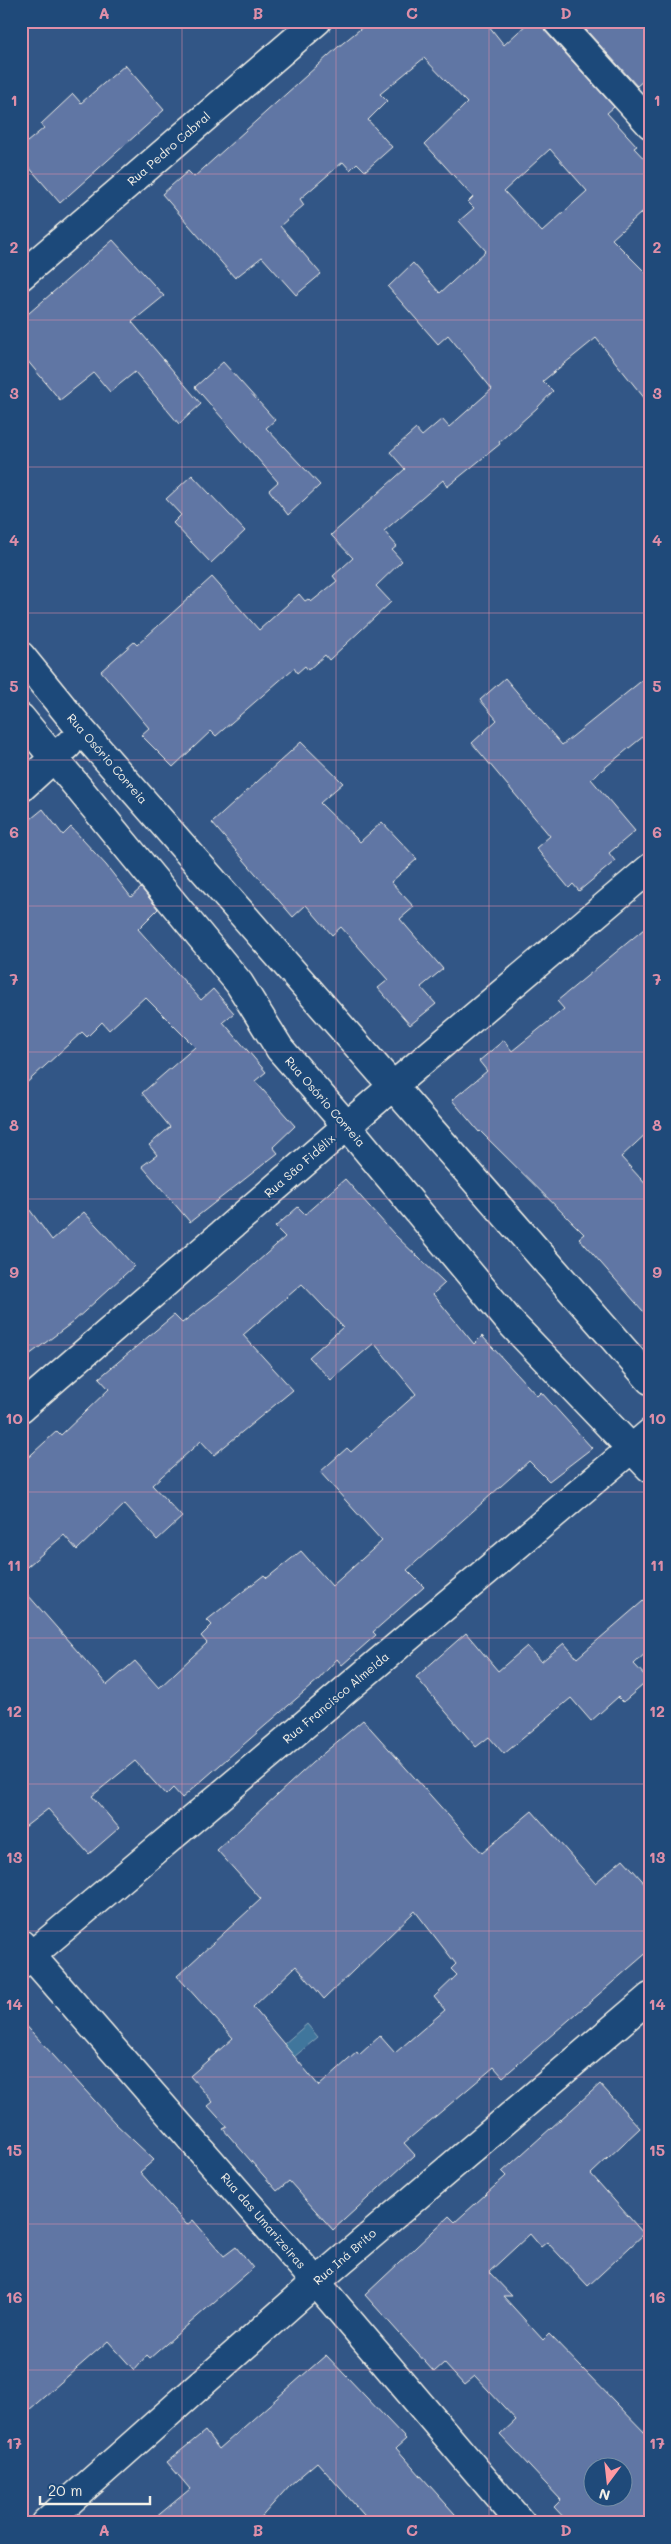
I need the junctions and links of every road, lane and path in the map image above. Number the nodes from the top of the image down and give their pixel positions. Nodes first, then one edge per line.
1 (317, 21) edge
2 (557, 21) edge
3 (650, 124) edge
4 (21, 276) edge
5 (21, 656) edge
6 (21, 718) edge
7 (82, 732) junction
8 (55, 757) junction
9 (21, 788) edge
10 (650, 868) edge
11 (394, 1085) junction
12 (347, 1126) junction
13 (650, 1380) edge
14 (21, 1408) edge
15 (644, 1450) edge
16 (24, 1954) edge
17 (650, 1997) edge
18 (316, 2282) junction
19 (45, 2523) edge
20 (522, 2523) edge

1 - 4 street, Rua Pedro Cabral
2 - 3 street
5 - 7 street, Rua Osório Correia
6 - 8 street, Rua Osório Correia
7 - 8 street
7 - 11 street, Rua Osório Correia
8 - 9 street
8 - 12 street, Rua Osório Correia
10 - 11 street, Rua São Fidélix
11 - 12 street, Rua São Fidélix
11 - 13 street, Rua Osório Correia
12 - 14 street, Rua São Fidélix
12 - 15 street, Rua Osório Correia
15 - 16 street, Rua Francisco Almeida
16 - 18 street, Rua das Umarizeiras
17 - 18 street, Rua Iná Brito
18 - 19 street, Rua Iná Brito
18 - 20 street, Rua das Umarizeiras

